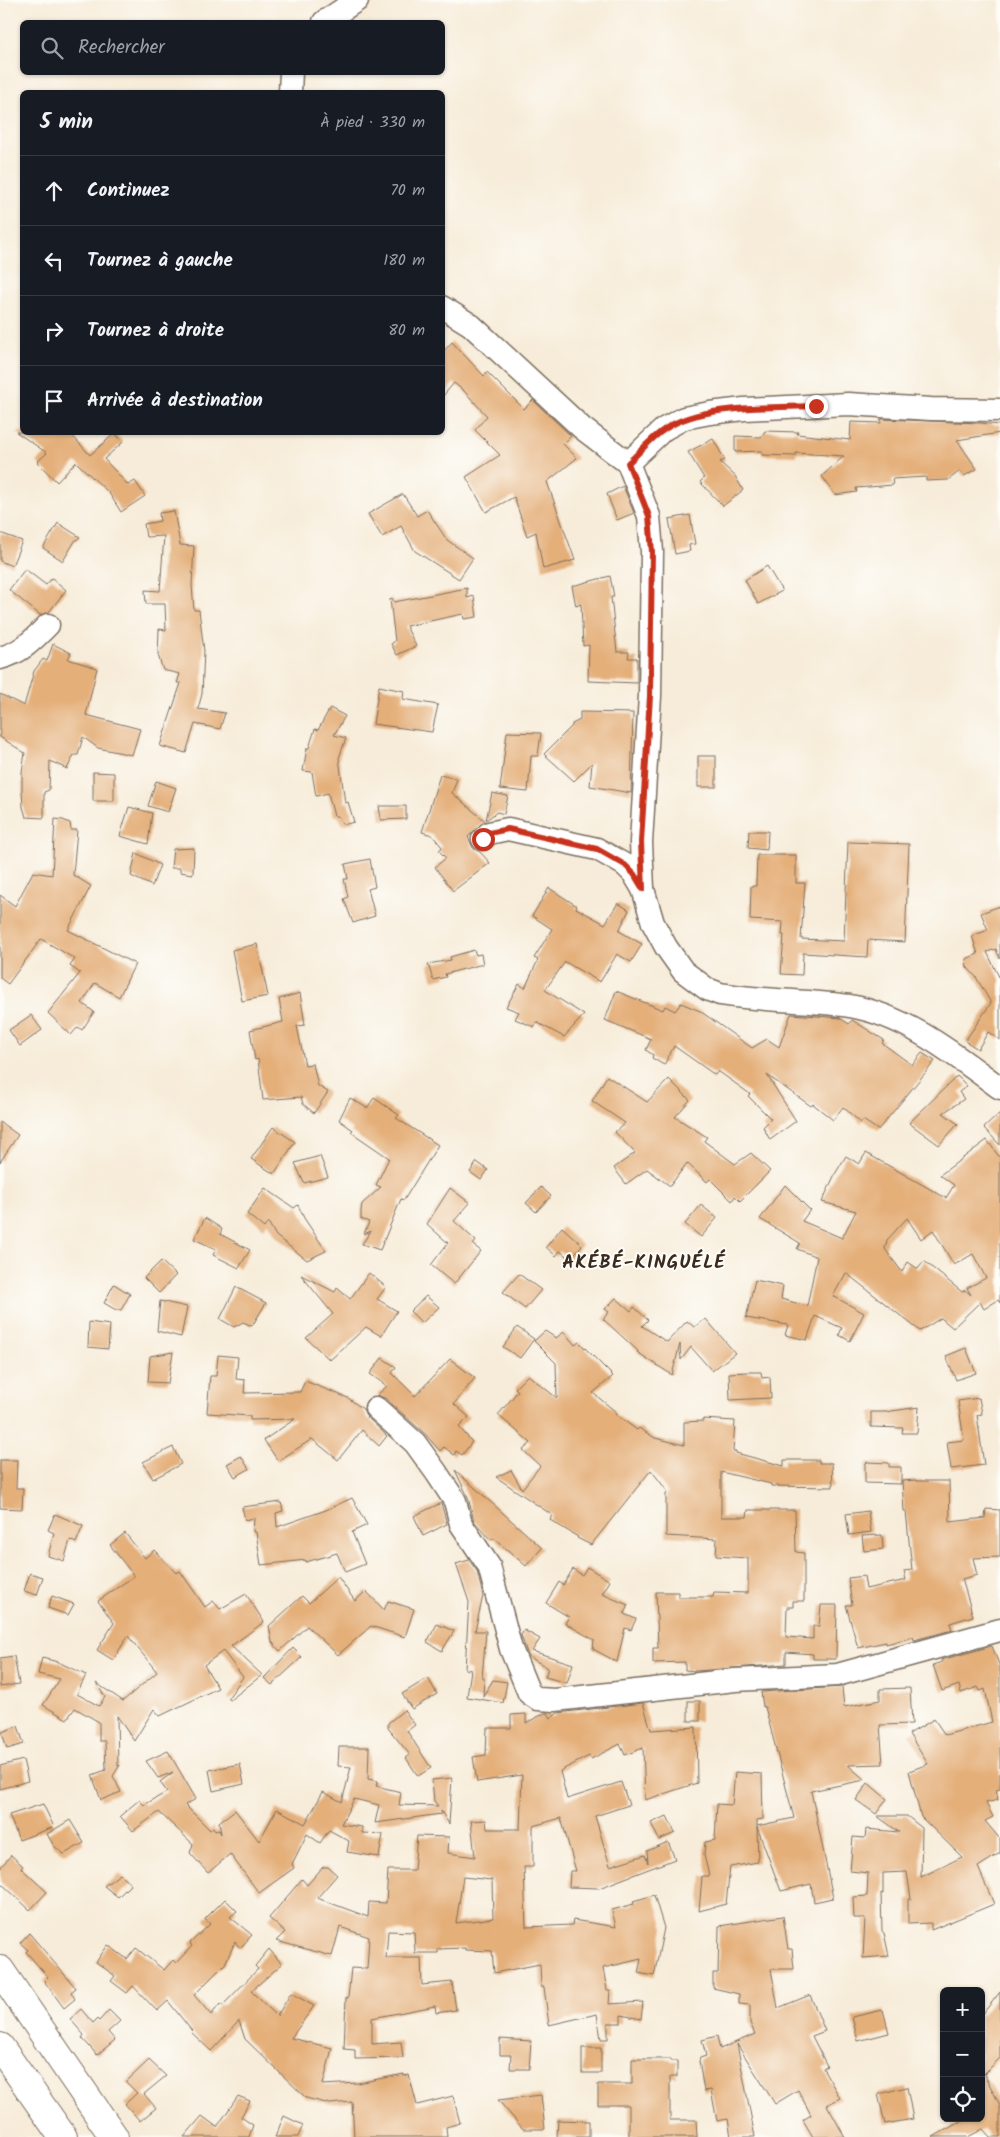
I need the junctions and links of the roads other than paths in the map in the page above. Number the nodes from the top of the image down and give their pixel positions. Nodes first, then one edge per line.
1 (357, 0) edge
2 (327, 20) edge
3 (291, 75) edge
4 (290, 90) edge
5 (445, 309) edge
6 (1000, 410) edge
7 (628, 463) junction
8 (48, 625) dead end
9 (0, 658) edge
10 (483, 839) dead end
11 (643, 889) junction
12 (1000, 1088) edge
13 (376, 1408) dead end
14 (1000, 1630) edge
15 (0, 1970) edge
16 (0, 2047) edge
17 (63, 2137) edge
18 (114, 2137) edge

1 - 2 street
3 - 4 street
5 - 7 street
6 - 7 street
7 - 11 street
8 - 9 street
10 - 11 street
11 - 12 street
13 - 14 street
15 - 18 highway
16 - 17 highway

